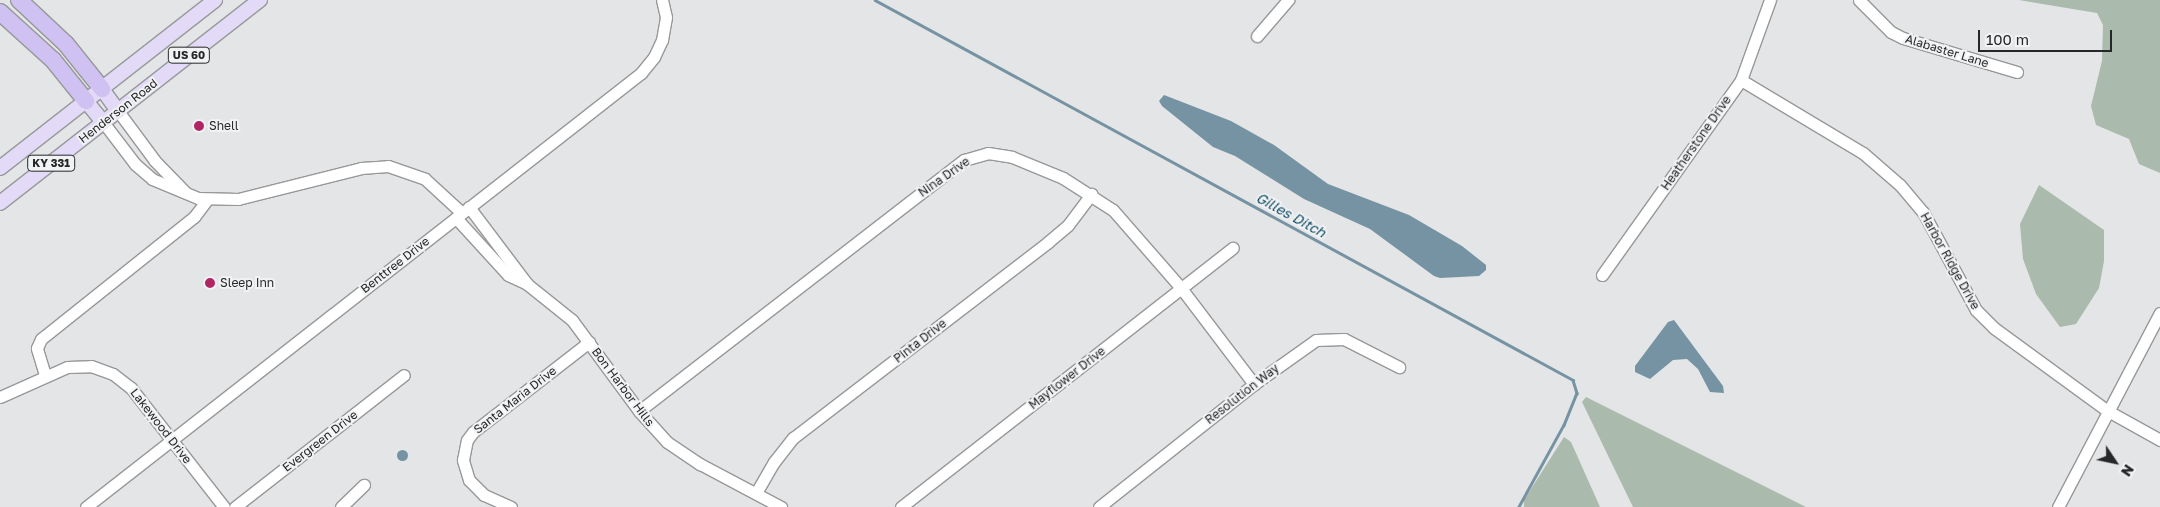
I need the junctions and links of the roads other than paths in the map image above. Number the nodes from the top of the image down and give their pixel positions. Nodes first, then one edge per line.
1 (19, 0) edge
2 (215, 0) edge
3 (260, 0) edge
4 (662, 0) edge
5 (1288, 0) edge
6 (1770, 0) edge
7 (1860, 0) edge
8 (0, 12) edge
9 (1257, 36) dead end
10 (2017, 72) dead end
11 (1741, 80) junction
12 (102, 89) junction
13 (86, 101) junction
14 (118, 111) junction
15 (103, 122) junction
16 (0, 168) edge
17 (187, 193) junction
18 (1092, 194) junction
19 (207, 200) junction
20 (0, 203) edge
21 (462, 212) junction
22 (1233, 248) dead end
23 (1602, 276) dead end
24 (527, 284) junction
25 (1181, 288) junction
26 (2160, 313) edge
27 (589, 342) junction
28 (1399, 367) dead end
29 (45, 375) junction
30 (404, 375) dead end
31 (1254, 384) junction
32 (0, 397) edge
33 (639, 411) junction
34 (2108, 411) junction
35 (172, 440) junction
36 (2160, 440) edge
37 (364, 485) dead end
38 (756, 493) junction
39 (86, 507) edge
40 (224, 507) edge
41 (235, 507) edge
42 (341, 507) edge
43 (511, 507) edge
44 (781, 507) edge
45 (901, 507) edge
46 (1099, 507) edge
47 (2058, 507) edge

1 - 12 highway
2 - 12 main road, KY 331
3 - 14 main road, Henderson Road / US 60
4 - 21 street, Benttree Drive
5 - 9 street
6 - 11 street, Heatherstone Drive
7 - 10 street, Alabaster Lane
8 - 13 highway
11 - 23 street, Heatherstone Drive
11 - 34 street, Harbor Ridge Drive
12 - 13 main road, KY 331
12 - 14 main road
13 - 15 main road
13 - 16 main road, KY 331
14 - 15 main road, Henderson Road / US 60
14 - 17 street, Bon Harbor Hills
15 - 17 street, Bon Harbor Hills
15 - 20 main road, Henderson Road / KY 331
17 - 19 street, Bon Harbor Hills
18 - 25 street, Nina Drive
18 - 33 street, Nina Drive
18 - 38 street, Pinta Drive
19 - 21 street, Bon Harbor Hills
19 - 29 street
21 - 24 street, Bon Harbor Hills
21 - 24 street, Bon Harbor Hills
21 - 35 street, Benttree Drive
22 - 25 street, Mayflower Drive
24 - 27 street, Bon Harbor Hills
25 - 31 street, Nina Drive
25 - 45 street, Mayflower Drive
26 - 34 street
27 - 33 street, Bon Harbor Hills
27 - 43 street, Santa Maria Drive
28 - 31 street, Resolution Way
29 - 32 street, Lakewood Drive
29 - 35 street, Lakewood Drive
30 - 41 street, Evergreen Drive
31 - 46 street, Resolution Way
33 - 38 street, Bon Harbor Hills
34 - 36 street, Harbor Ridge Drive
34 - 47 street
35 - 39 street, Benttree Drive
35 - 40 street, Lakewood Drive
37 - 42 street
38 - 44 street, Bon Harbor Hills

